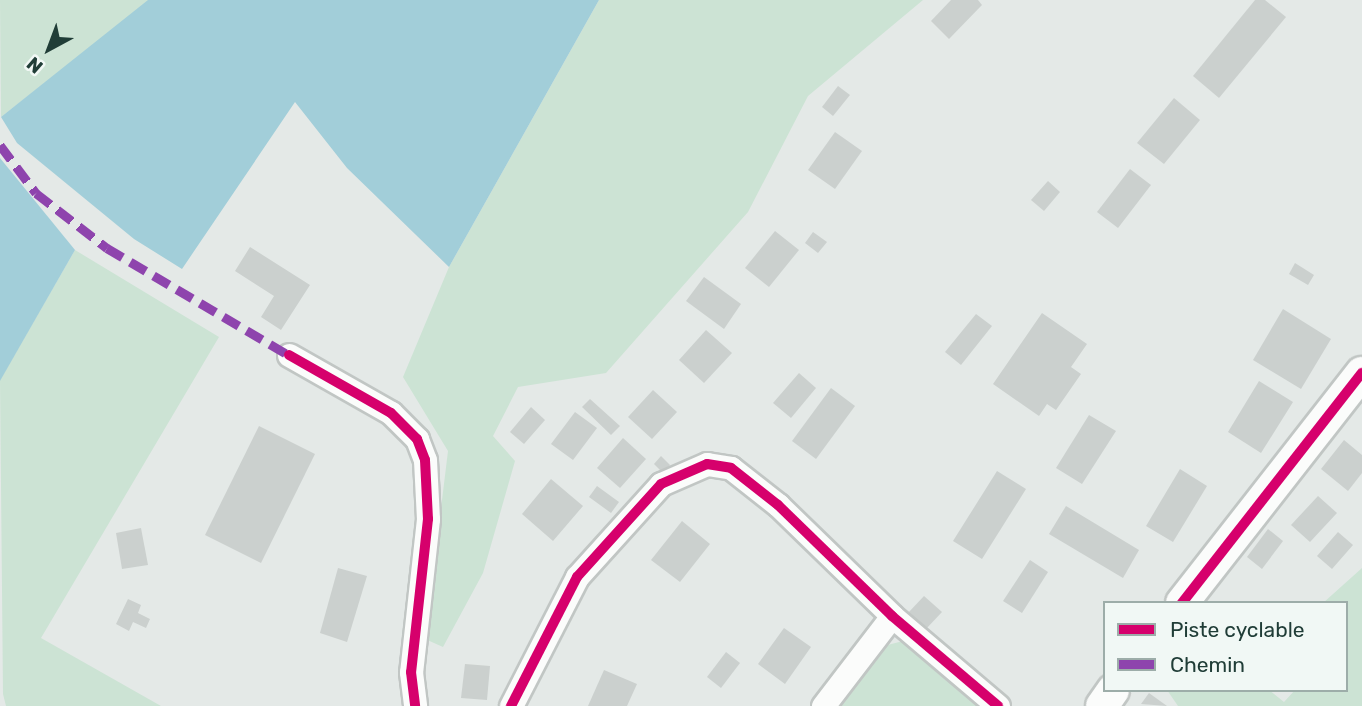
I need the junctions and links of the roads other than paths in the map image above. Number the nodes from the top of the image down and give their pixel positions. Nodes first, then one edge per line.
1 (289, 355) dead end
2 (1362, 373) edge
3 (1184, 601) edge
4 (892, 616) junction
5 (415, 706) edge
6 (511, 706) edge
7 (824, 706) edge
8 (998, 706) edge

1 - 5 street
2 - 3 street
4 - 6 street
4 - 7 street
4 - 8 street

